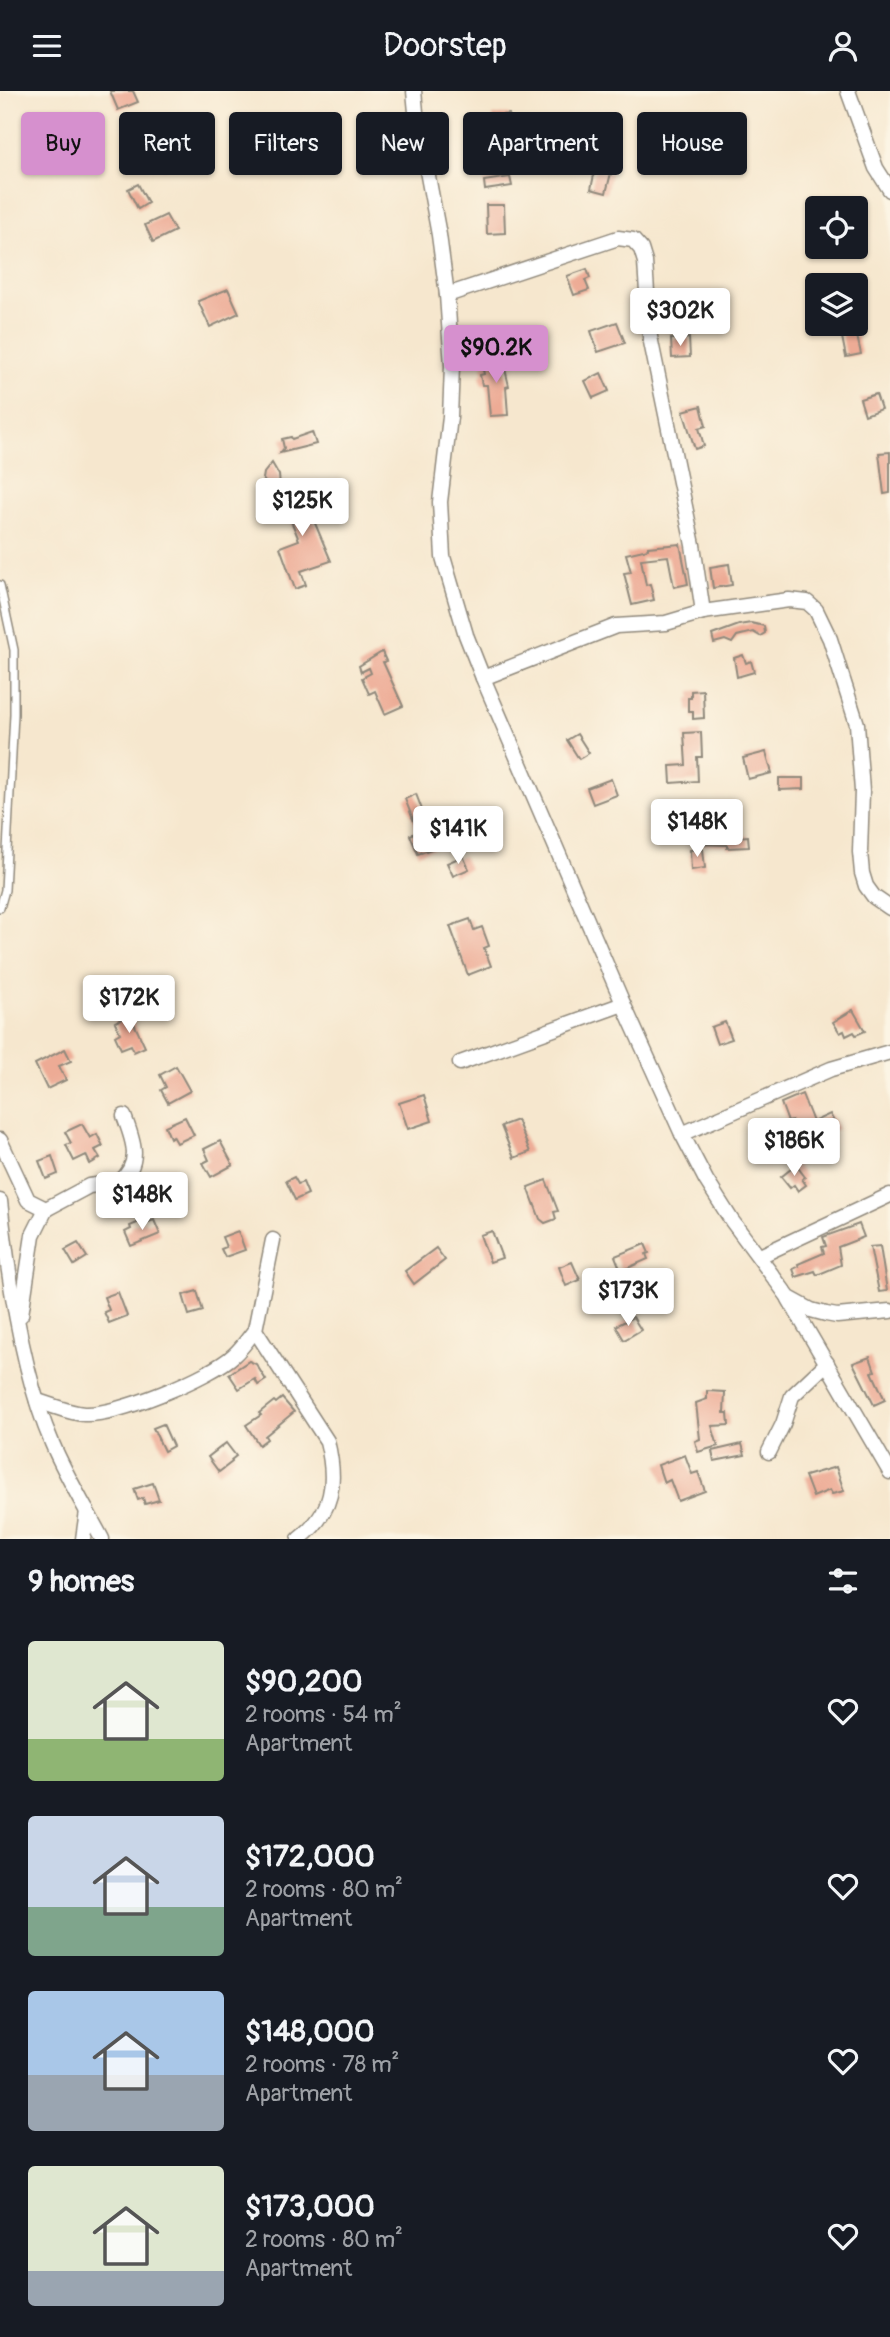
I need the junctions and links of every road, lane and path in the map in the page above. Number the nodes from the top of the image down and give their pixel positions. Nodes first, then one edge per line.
1 (414, 91) edge
2 (848, 91) edge
3 (890, 190) edge
4 (447, 295) junction
5 (0, 585) edge
6 (703, 612) junction
7 (482, 678) junction
8 (0, 908) edge
9 (890, 908) edge
10 (623, 1004) junction
11 (890, 1052) edge
12 (460, 1063) dead end
13 (124, 1116) dead end
14 (682, 1134) junction
15 (0, 1140) edge
16 (890, 1195) edge
17 (0, 1201) edge
18 (46, 1209) junction
19 (272, 1240) dead end
20 (760, 1256) junction
21 (789, 1298) junction
22 (890, 1311) edge
23 (20, 1326) junction
24 (255, 1331) junction
25 (827, 1363) junction
26 (37, 1401) junction
27 (769, 1452) dead end
28 (890, 1472) edge
29 (88, 1511) junction
30 (83, 1539) edge
31 (102, 1539) edge
32 (299, 1539) edge

1 - 4 street
2 - 3 street
4 - 6 street
4 - 7 street
5 - 8 lane
6 - 7 street
6 - 9 street
7 - 10 street
10 - 12 street
10 - 14 street
11 - 14 street
13 - 18 street
14 - 20 street
15 - 18 street
16 - 20 street
17 - 23 street
18 - 23 street
19 - 24 street
20 - 21 street
21 - 22 street
21 - 25 street
23 - 26 street
24 - 26 street
24 - 32 street
25 - 27 street
25 - 28 street
26 - 29 street
29 - 30 street
29 - 31 street

